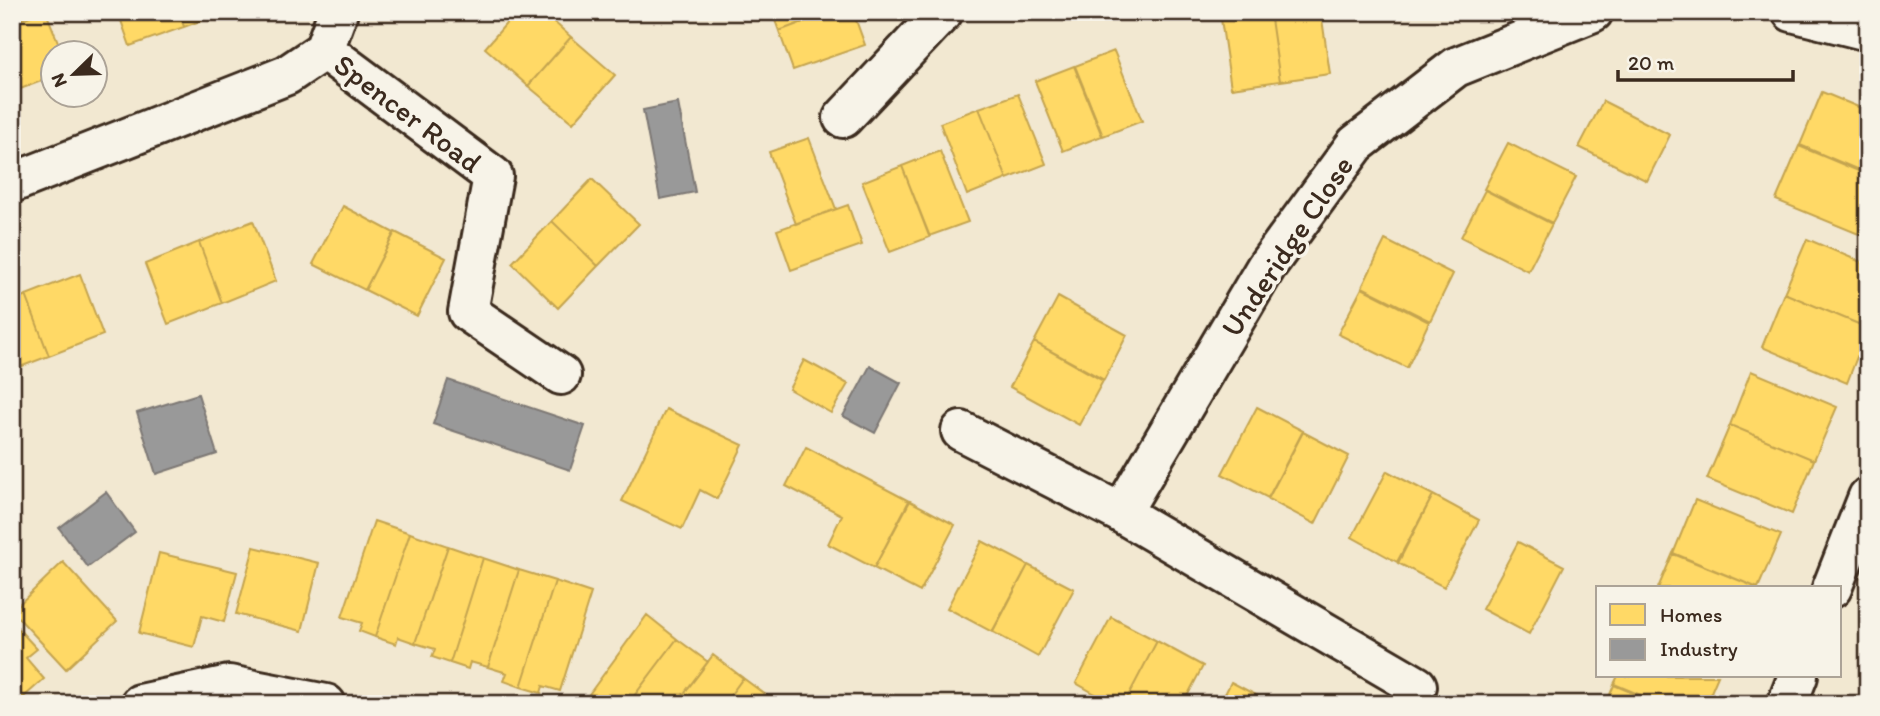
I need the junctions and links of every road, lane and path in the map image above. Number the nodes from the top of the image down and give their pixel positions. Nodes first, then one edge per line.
1 (338, 12) edge
2 (943, 12) edge
3 (1593, 12) edge
4 (1792, 12) edge
5 (1868, 31) edge
6 (324, 50) junction
7 (843, 118) dead end
8 (12, 183) edge
9 (561, 375) dead end
10 (961, 431) dead end
11 (1868, 497) edge
12 (1121, 513) junction
13 (1833, 586) edge
14 (1797, 678) edge
15 (1417, 686) dead end
16 (140, 704) edge
17 (326, 704) edge
18 (1787, 704) edge

1 - 6 street, Spencer Road
2 - 7 street
3 - 12 street, Underidge Close
4 - 5 street
6 - 8 street, Spencer Road
6 - 9 street, Spencer Road
10 - 12 street
11 - 13 street
12 - 15 street
14 - 18 street
16 - 17 street

